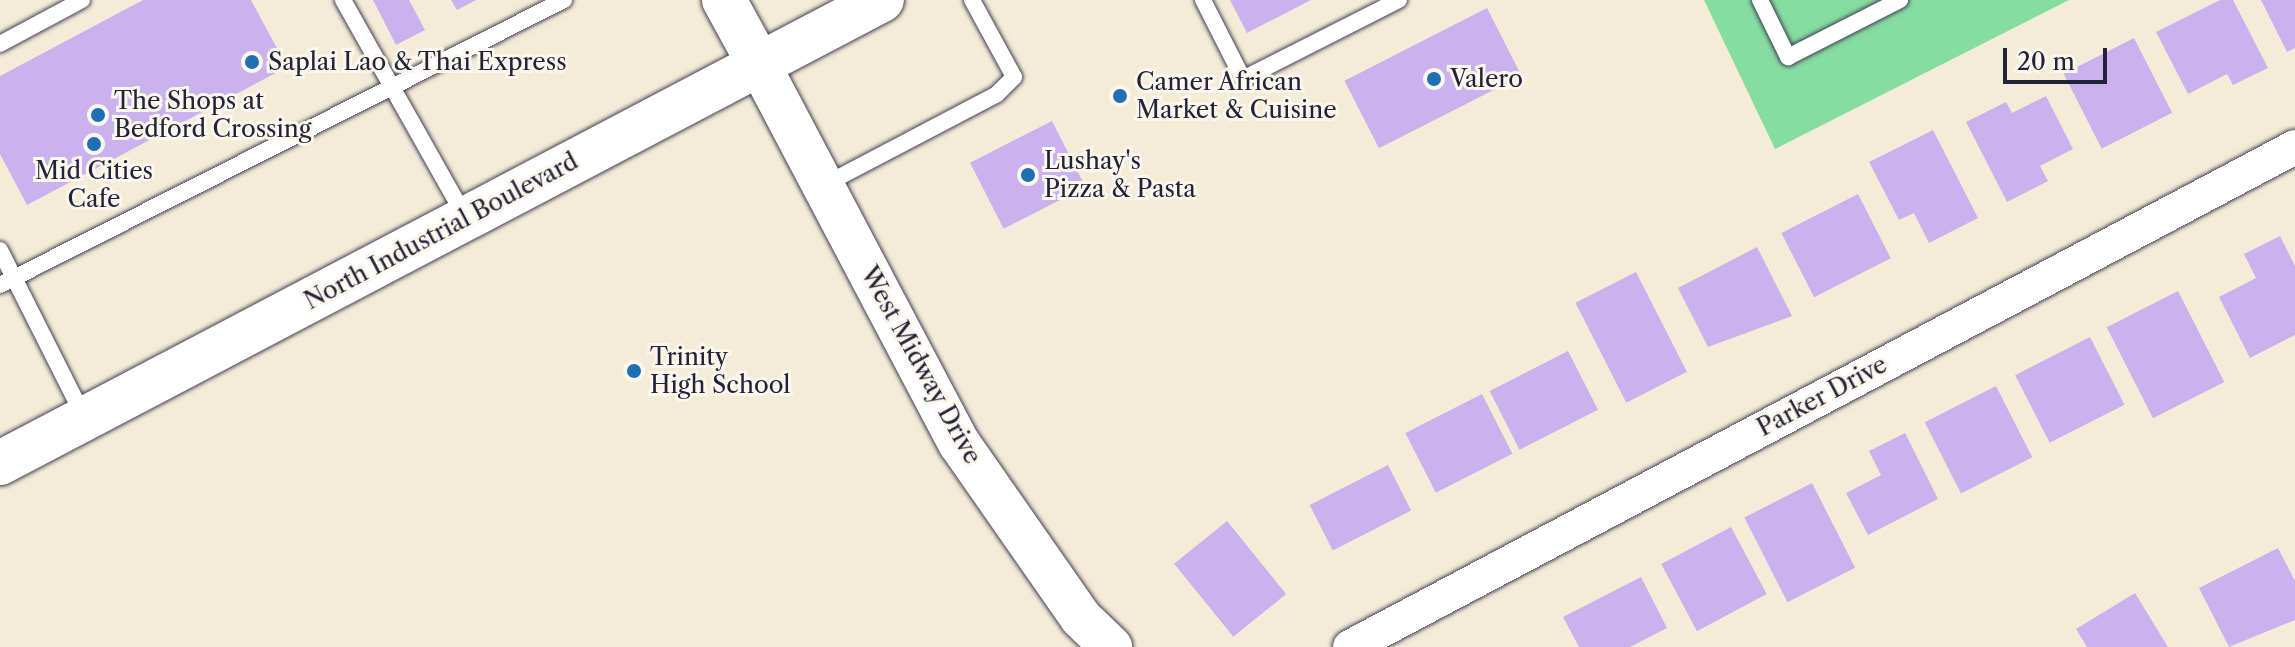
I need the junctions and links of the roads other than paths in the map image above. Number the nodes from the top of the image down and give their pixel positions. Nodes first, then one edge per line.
1 (82, 0) edge
2 (343, 0) edge
3 (564, 0) edge
4 (724, 0) edge
5 (882, 0) edge
6 (972, 0) edge
7 (1203, 0) edge
8 (1399, 0) edge
9 (1760, 0) edge
10 (1900, 0) edge
11 (0, 44) edge
12 (759, 64) junction
13 (389, 83) junction
14 (2295, 147) edge
15 (824, 185) junction
16 (466, 218) junction
17 (0, 250) edge
18 (6, 282) edge
19 (85, 419) junction
20 (0, 463) edge
21 (1111, 647) edge
22 (1350, 647) edge

1 - 11 lane
2 - 13 lane
3 - 13 lane
4 - 12 main road
5 - 12 main road, North Industrial Boulevard
6 - 15 lane
7 - 8 lane
9 - 10 lane
12 - 15 street, West Midway Drive
12 - 16 main road, North Industrial Boulevard
13 - 16 lane
13 - 18 lane
14 - 22 street, Parker Drive
15 - 21 street, West Midway Drive
16 - 19 main road, North Industrial Boulevard
17 - 18 lane
18 - 19 lane
19 - 20 main road, North Industrial Boulevard

